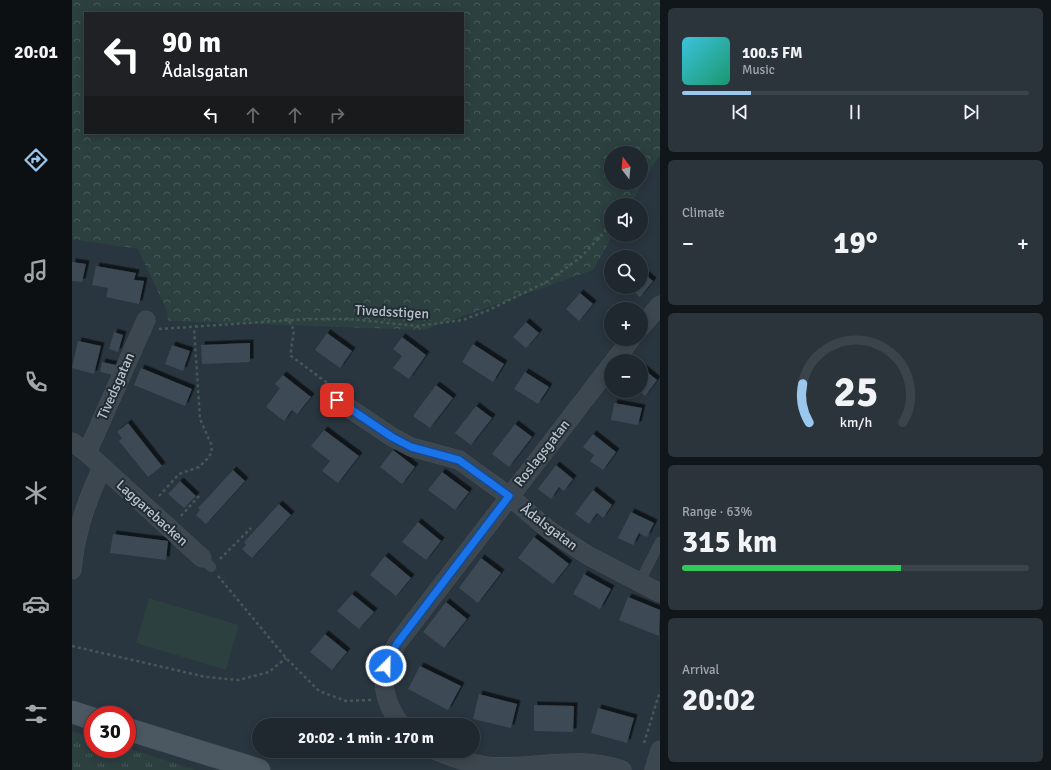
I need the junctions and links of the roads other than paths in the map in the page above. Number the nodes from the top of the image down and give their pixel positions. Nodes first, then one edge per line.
1 (660, 305) edge
2 (648, 319) edge
3 (146, 320) road end
4 (626, 346) edge
5 (619, 354) edge
6 (604, 374) edge
7 (337, 400) road end
8 (72, 442) edge
9 (87, 453) junction
10 (102, 468) junction
11 (509, 496) junction
12 (660, 542) edge
13 (74, 545) edge
14 (206, 563) road end
15 (72, 570) edge
16 (639, 583) junction
17 (660, 593) edge
18 (72, 712) edge
19 (84, 716) edge
20 (396, 718) edge
21 (136, 732) edge
22 (660, 750) edge
23 (454, 758) edge
24 (259, 770) edge
25 (622, 770) edge
26 (654, 770) edge

1 - 2 street
3 - 9 street, Tivedsgatan
4 - 5 street
6 - 11 street, Roslagsgatan
7 - 11 street, Ådalsgatan
8 - 9 street, Laggarebacken
9 - 10 street, Laggarebacken
10 - 13 street, Laggarebacken
10 - 14 street, Laggarebacken
11 - 16 street, Ådalsgatan
11 - 20 street, Roslagsgatan
12 - 16 lane
13 - 15 street, Laggarebacken
16 - 17 street, Ådalsgatan
18 - 19 main road
21 - 24 main road
22 - 26 street
23 - 25 street

